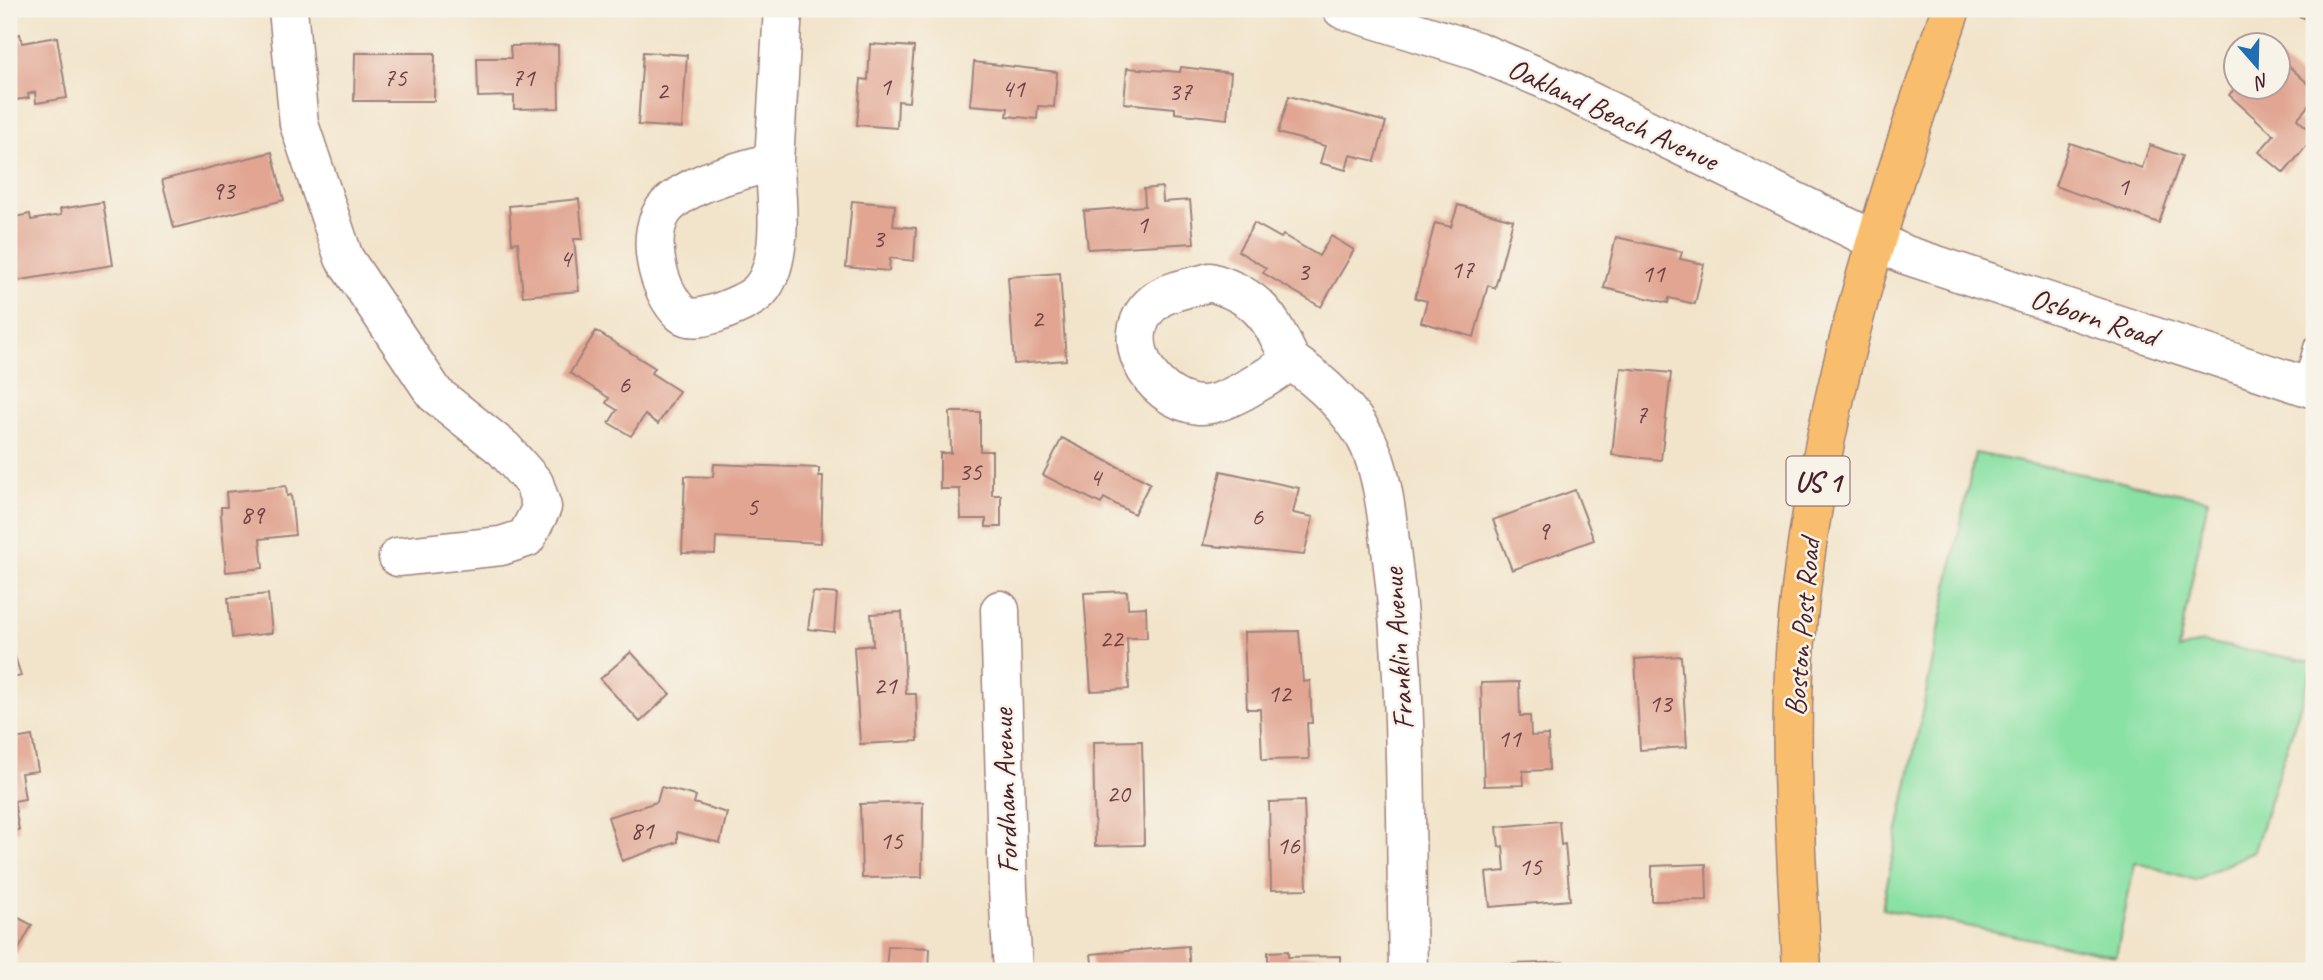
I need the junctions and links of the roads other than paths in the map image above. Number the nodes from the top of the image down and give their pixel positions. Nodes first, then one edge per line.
1 (288, 9) edge
2 (783, 9) edge
3 (1342, 9) edge
4 (1951, 9) edge
5 (774, 161) dead end
6 (1875, 242) junction
7 (2314, 346) edge
8 (1291, 361) dead end
9 (2309, 387) edge
10 (398, 557) dead end
11 (1000, 610) dead end
12 (1013, 971) edge
13 (1408, 971) edge
14 (1802, 971) edge

1 - 10 street
2 - 5 street
3 - 6 street, Oakland Beach Avenue
4 - 6 main road, Boston Post Road / US 1
6 - 9 street, Osborn Road
6 - 14 main road, Boston Post Road / US 1
7 - 9 lane
8 - 13 street, Franklin Avenue
11 - 12 street, Fordham Avenue

